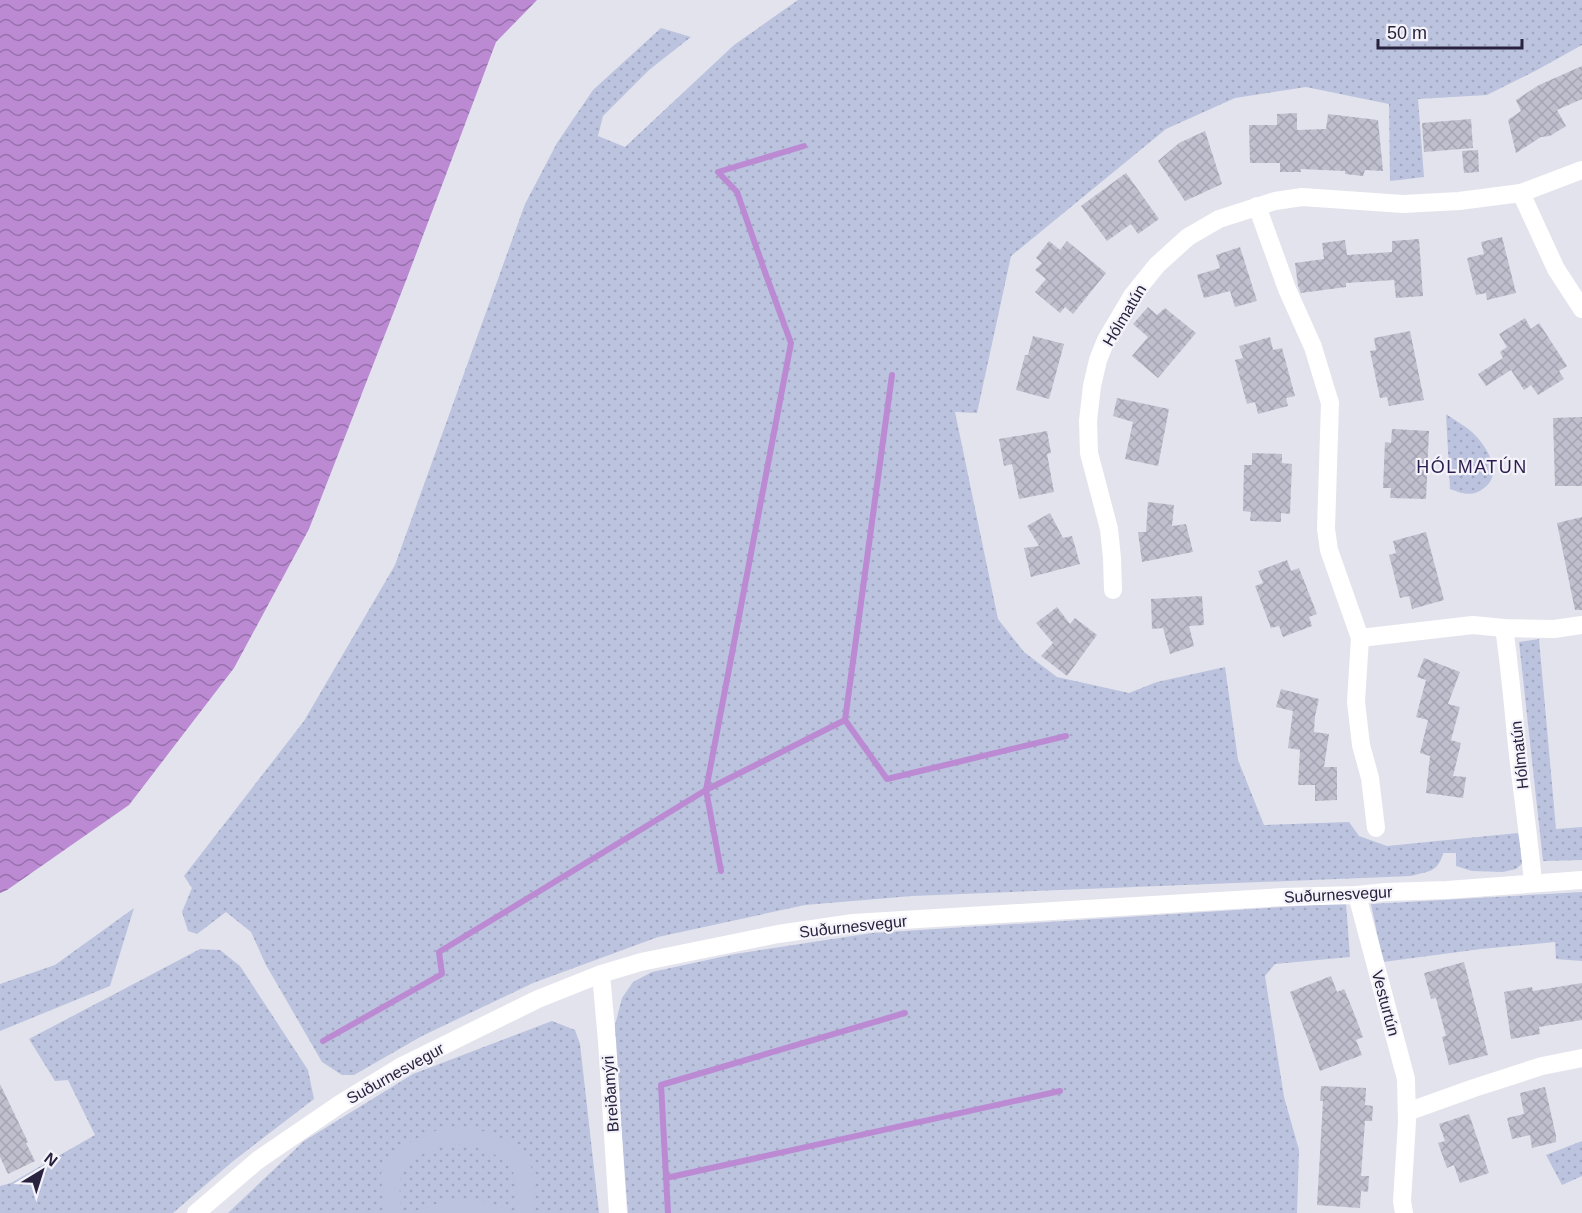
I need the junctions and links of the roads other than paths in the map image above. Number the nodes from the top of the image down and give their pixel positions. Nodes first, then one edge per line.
1 (1582, 170) edge
2 (1521, 193) junction
3 (1257, 207) junction
4 (1582, 309) edge
5 (1113, 590) dead end
6 (1582, 625) edge
7 (1504, 628) junction
8 (1360, 638) junction
9 (1376, 828) dead end
10 (1582, 880) edge
11 (1533, 883) junction
12 (1357, 895) junction
13 (601, 974) junction
14 (1582, 1058) edge
15 (1407, 1112) junction
16 (196, 1213) edge
17 (618, 1213) edge
18 (1404, 1213) edge

1 - 2 street, Hólmatún
2 - 3 street, Hólmatún
2 - 4 street
3 - 5 street, Hólmatún
3 - 8 street
6 - 7 street
7 - 8 street
7 - 11 street, Hólmatún
8 - 9 street
10 - 11 street, Suðurnesvegur
11 - 12 street, Suðurnesvegur
12 - 13 street, Suðurnesvegur
12 - 15 street, Vesturtún
13 - 16 street, Suðurnesvegur
13 - 17 street, Breiðamýri
14 - 15 street
15 - 18 street, Vesturtún

